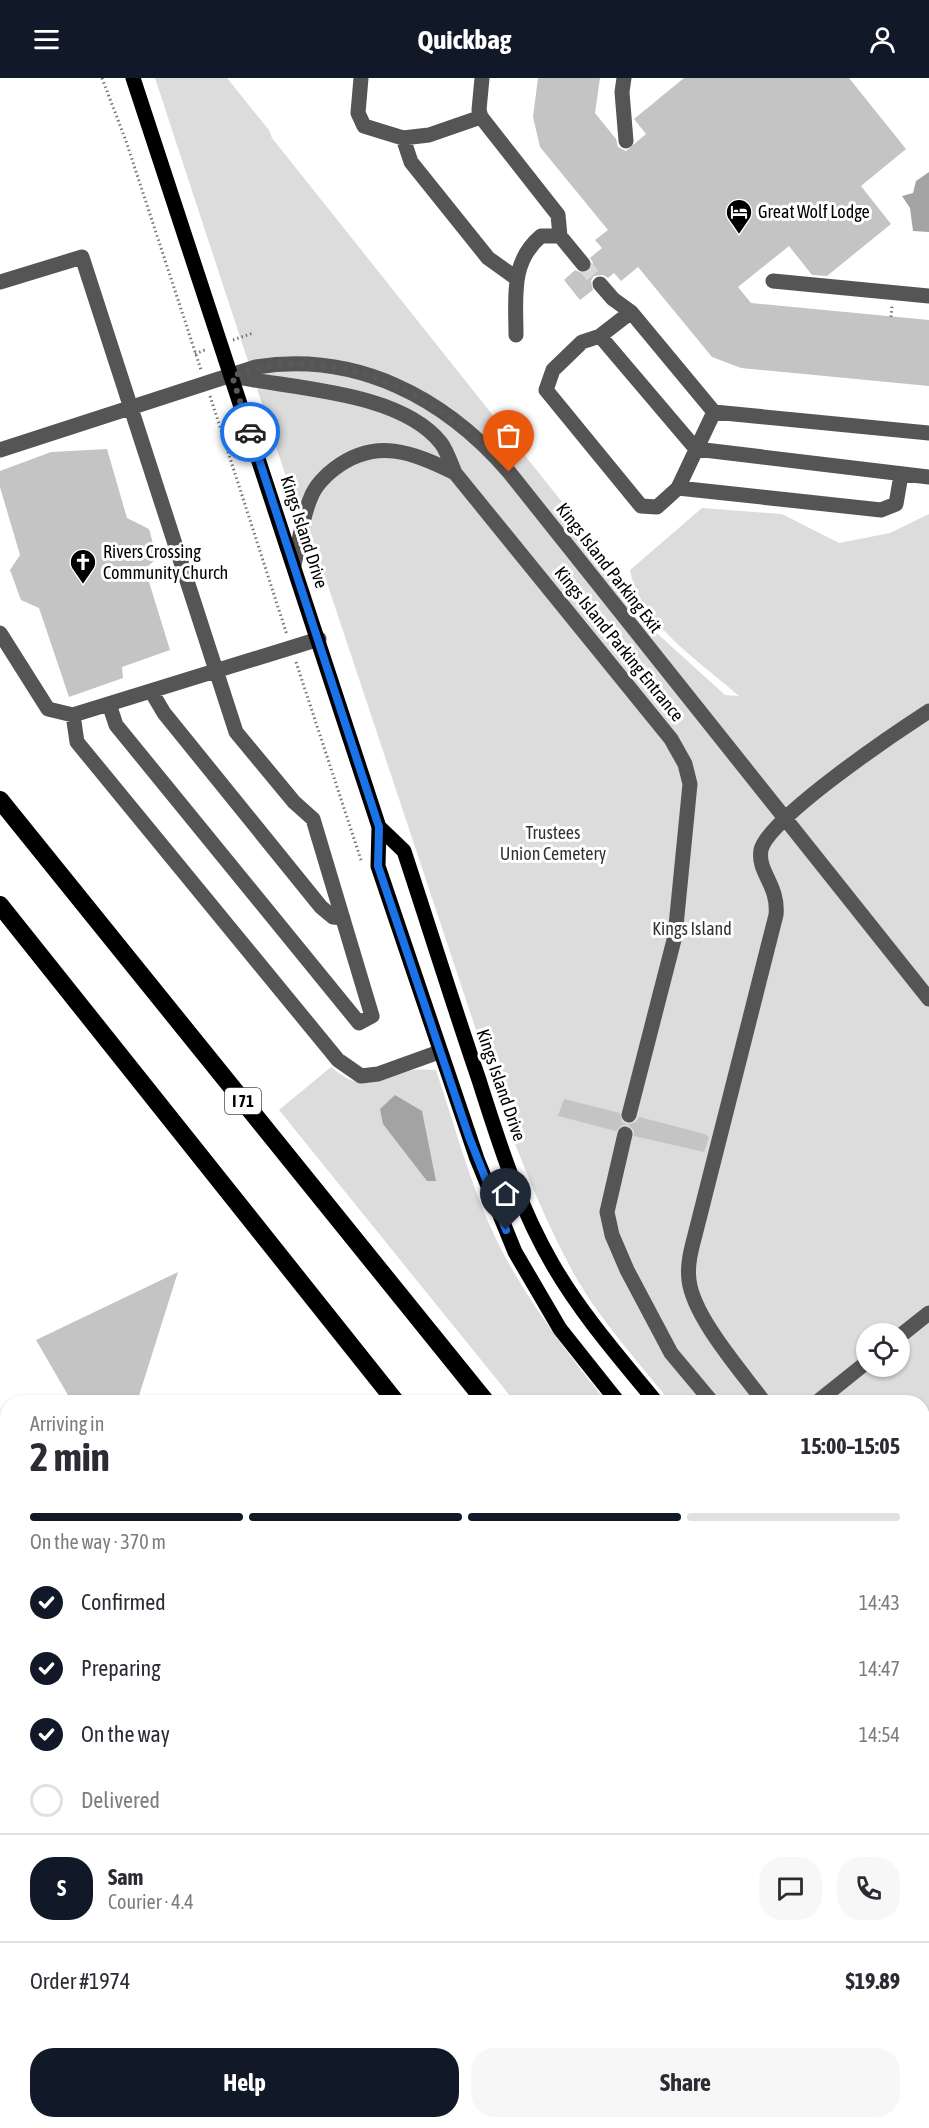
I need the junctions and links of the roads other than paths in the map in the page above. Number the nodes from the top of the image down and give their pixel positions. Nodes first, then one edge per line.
1 (133, 78) edge
2 (361, 78) edge
3 (482, 78) edge
4 (624, 78) edge
5 (481, 117) junction
6 (403, 138) junction
7 (627, 141) dead end
8 (560, 236) junction
9 (583, 264) tunnel mouth
10 (516, 278) junction
11 (773, 281) dead end
12 (0, 282) edge
13 (600, 284) tunnel mouth
14 (929, 296) edge
15 (631, 312) junction
16 (516, 335) dead end
17 (600, 336) junction
18 (232, 376) junction
19 (131, 407) junction
20 (714, 412) junction
21 (929, 433) edge
22 (696, 449) junction
23 (0, 450) edge
24 (455, 473) junction
25 (902, 475) junction
26 (929, 477) edge
27 (678, 488) junction
28 (294, 564) junction
29 (0, 633) edge
30 (319, 639) junction
31 (217, 671) junction
32 (151, 691) junction
33 (109, 704) junction
34 (929, 711) edge
35 (73, 715) junction
36 (0, 800) edge
37 (784, 819) junction
38 (379, 827) junction
39 (0, 905) edge
40 (343, 918) junction
41 (929, 999) edge
42 (440, 1052) junction
43 (629, 1115) dead end
44 (625, 1134) dead end
45 (929, 1312) edge
46 (910, 1328) edge
47 (856, 1371) edge
48 (390, 1395) edge
49 (480, 1395) edge
50 (612, 1395) edge
51 (650, 1395) edge
52 (706, 1395) edge
53 (759, 1395) edge
54 (825, 1395) edge

1 - 18 main road, Kings Island Drive
2 - 6 lane
3 - 5 lane
4 - 7 lane
5 - 6 lane
5 - 8 lane
6 - 10 lane
8 - 9 lane
8 - 10 lane
10 - 16 lane
11 - 14 lane
12 - 19 lane
13 - 15 lane
15 - 17 lane
15 - 20 lane
17 - 22 lane
17 - 27 lane
18 - 19 lane, Kings Island Parking Exit
18 - 24 lane, Kings Island Parking Entrance
18 - 28 main road, Kings Island Drive
18 - 37 lane, Kings Island Parking Exit
19 - 23 lane, Kings Island Parking Exit
19 - 31 lane
20 - 21 lane
20 - 22 lane
22 - 25 lane
22 - 27 lane
24 - 28 lane
24 - 43 lane, Kings Island Parking Entrance
25 - 26 lane
25 - 27 lane
28 - 30 main road, Kings Island Drive
29 - 35 lane
30 - 31 lane
30 - 38 main road, Kings Island Drive
31 - 32 lane
31 - 40 lane
32 - 33 lane
32 - 40 lane
33 - 35 lane
33 - 40 lane
34 - 37 lane
35 - 42 lane
36 - 49 highway, I 71
37 - 41 lane, Kings Island Parking Exit
37 - 53 lane
38 - 42 main road, Kings Island Drive
38 - 51 main road, Kings Island Drive
39 - 48 highway
42 - 50 main road, Kings Island Drive
44 - 52 lane
45 - 46 lane
47 - 54 lane

